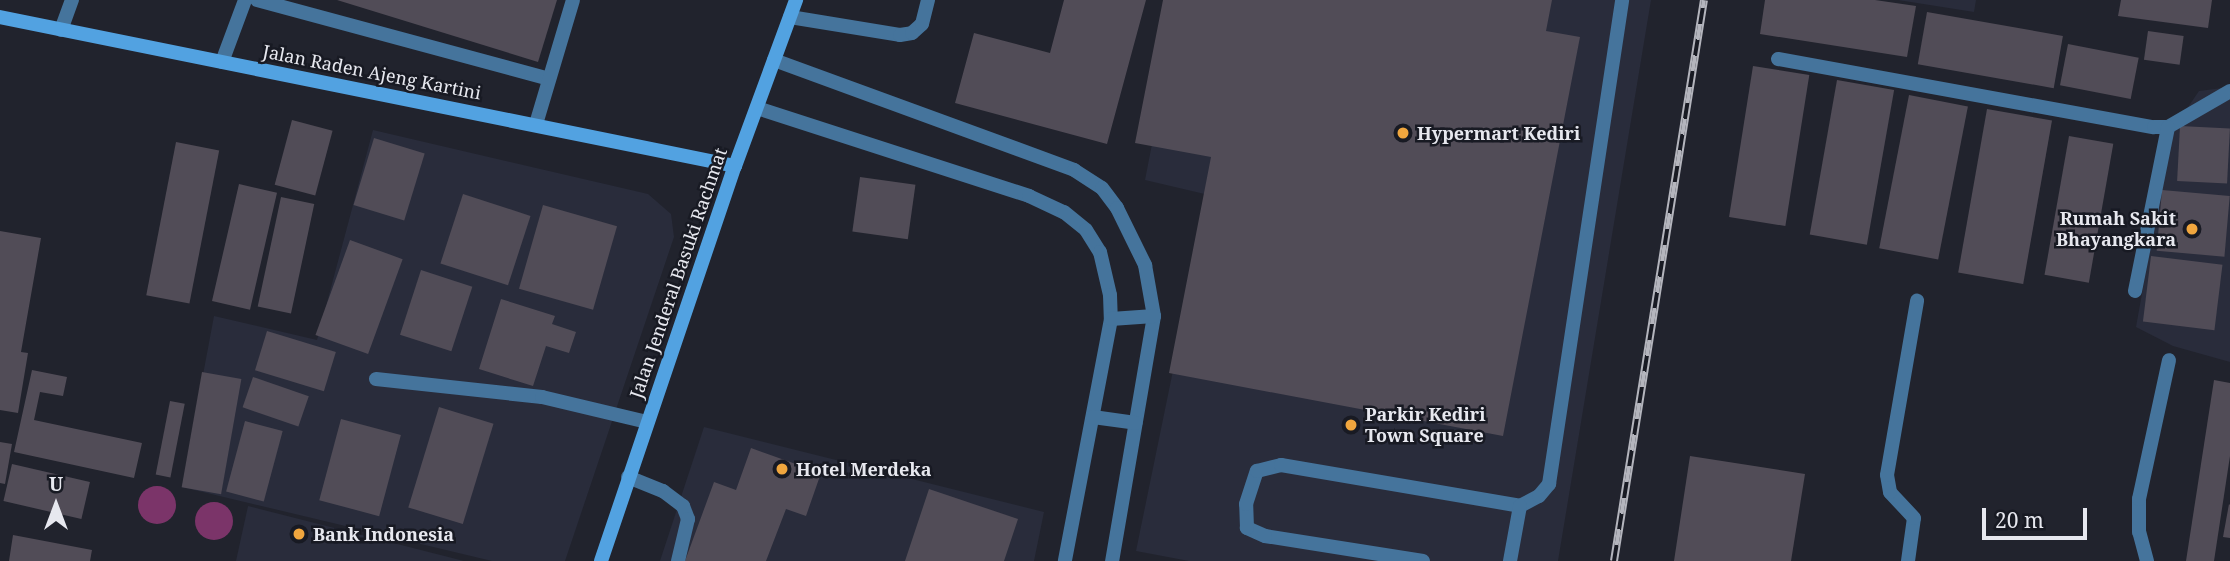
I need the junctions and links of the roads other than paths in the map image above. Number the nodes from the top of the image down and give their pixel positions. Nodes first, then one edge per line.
1 (72, 0) edge
2 (245, 0) edge
3 (257, 0) edge
4 (573, 0) edge
5 (796, 0) edge
6 (928, 0) edge
7 (1622, 0) edge
8 (0, 17) edge
9 (790, 17) junction
10 (61, 30) junction
11 (1778, 59) dead end
12 (774, 60) junction
13 (222, 62) junction
14 (549, 79) junction
15 (2230, 91) edge
16 (757, 108) junction
17 (536, 124) junction
18 (2168, 127) junction
19 (735, 166) junction
20 (2135, 291) dead end
21 (1917, 301) dead end
22 (1154, 316) junction
23 (1111, 319) junction
24 (2169, 360) dead end
25 (376, 379) dead end
26 (1093, 417) junction
27 (647, 422) junction
28 (1136, 423) junction
29 (628, 477) junction
30 (1520, 506) junction
31 (601, 561) edge
32 (678, 561) edge
33 (1065, 561) edge
34 (1112, 561) edge
35 (1423, 561) edge
36 (1510, 561) edge
37 (1908, 561) edge
38 (2147, 561) edge

1 - 10 street
2 - 13 street
3 - 14 street
4 - 14 street
5 - 9 street, Jalan Jenderal Basuki Rachmat
6 - 9 street
7 - 30 street
8 - 10 street, Jalan Raden Ajeng Kartini
9 - 12 street, Jalan Jenderal Basuki Rachmat
10 - 13 street, Jalan Raden Ajeng Kartini
11 - 18 street
12 - 16 street, Jalan Jenderal Basuki Rachmat
12 - 22 street
13 - 17 street, Jalan Raden Ajeng Kartini
14 - 17 street
15 - 18 street
16 - 19 street, Jalan Jenderal Basuki Rachmat
16 - 23 street
17 - 19 street, Jalan Raden Ajeng Kartini
18 - 20 street
19 - 27 street, Jalan Jenderal Basuki Rachmat
21 - 37 street
22 - 23 street
22 - 28 street
23 - 26 street
24 - 38 street
25 - 27 street
26 - 28 street
26 - 33 street
27 - 29 street, Jalan Jenderal Basuki Rachmat
28 - 34 street
29 - 31 street, Jalan Jenderal Basuki Rachmat
29 - 32 street
30 - 35 street
30 - 36 street

